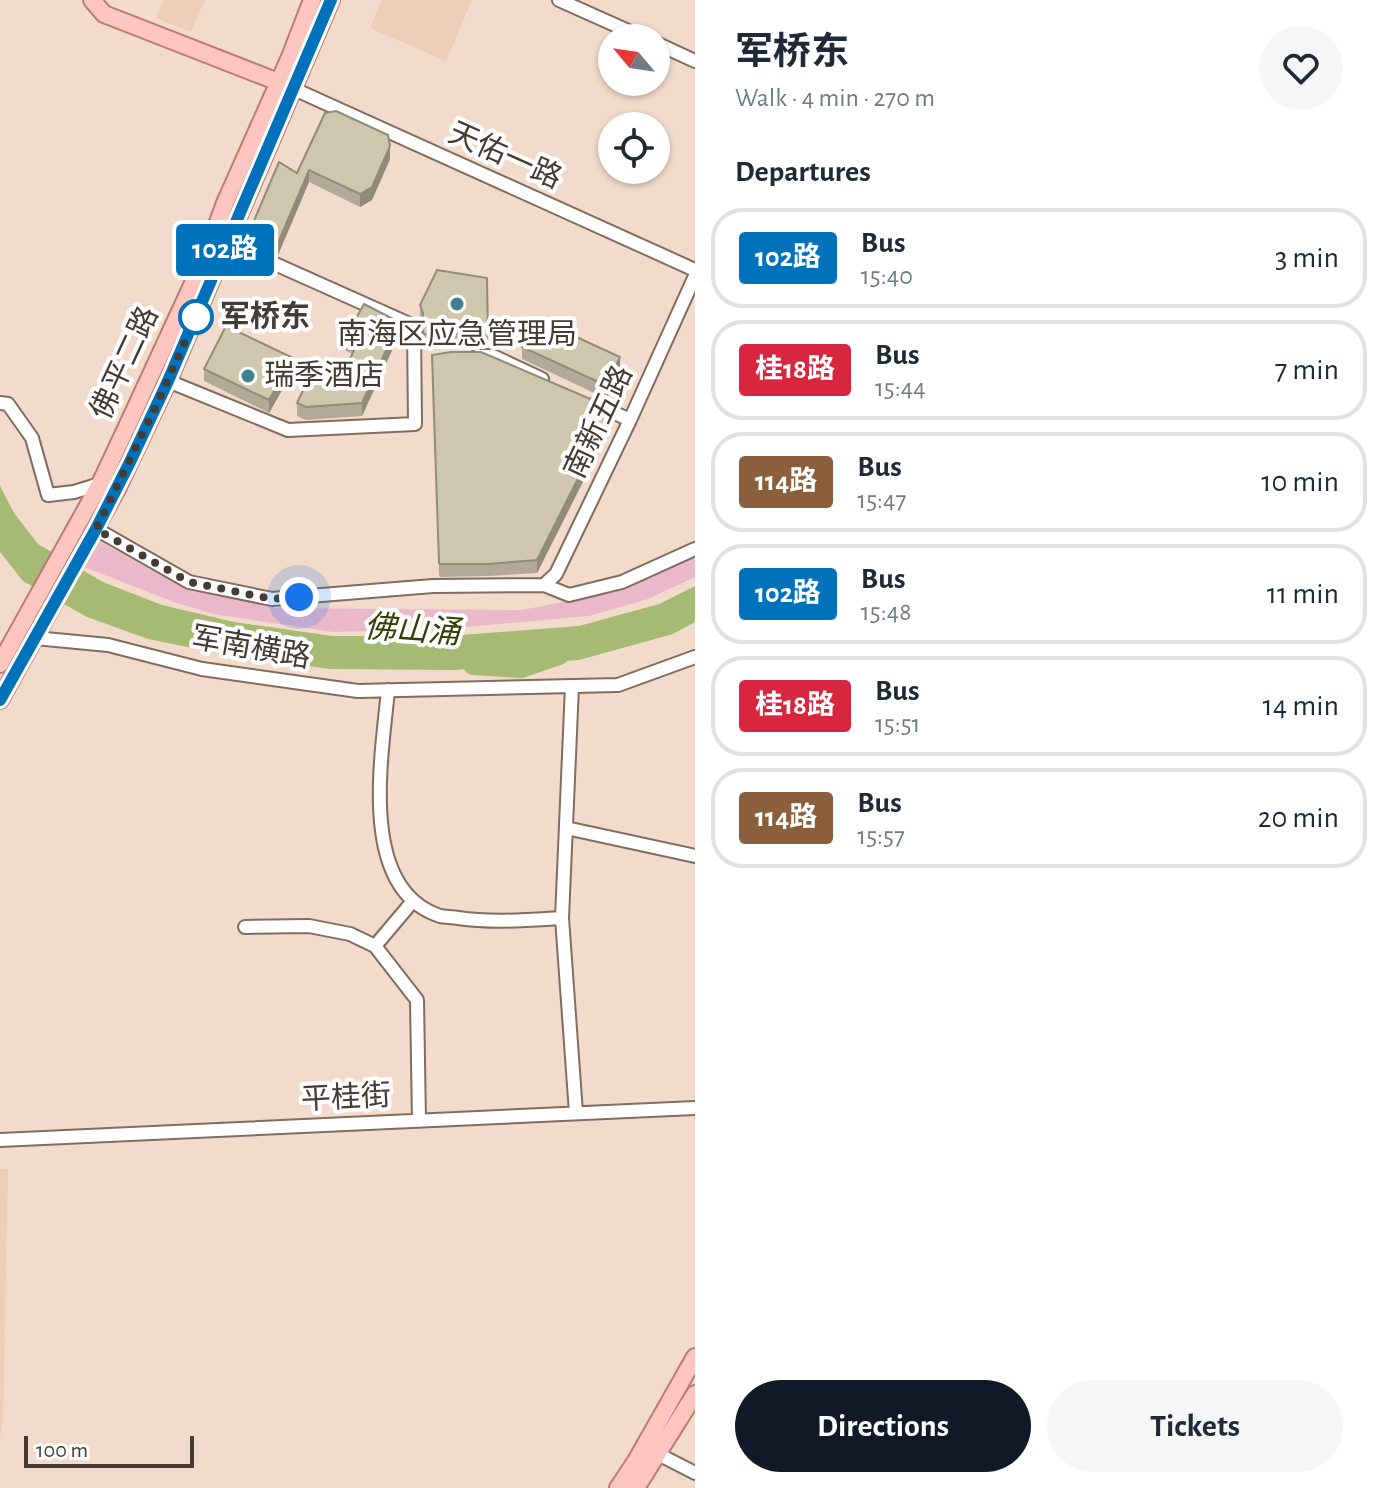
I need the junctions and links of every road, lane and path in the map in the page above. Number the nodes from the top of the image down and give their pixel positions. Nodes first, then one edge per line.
1 (92, 0) edge
2 (312, 0) edge
3 (331, 0) edge
4 (559, 0) edge
5 (613, 24) edge
6 (670, 49) edge
7 (695, 61) edge
8 (287, 85) junction
9 (228, 243) junction
10 (695, 273) edge
11 (414, 356) junction
12 (430, 356) edge
13 (462, 356) edge
14 (168, 381) junction
15 (548, 382) edge
16 (589, 401) edge
17 (0, 403) edge
18 (630, 420) junction
19 (100, 484) junction
20 (96, 529) junction
21 (695, 549) edge
22 (544, 585) junction
23 (35, 638) junction
24 (2, 655) edge
25 (695, 657) edge
26 (572, 686) junction
27 (388, 690) junction
28 (0, 700) edge
29 (566, 828) junction
30 (695, 856) edge
31 (413, 901) junction
32 (562, 918) junction
33 (245, 927) dead end
34 (375, 946) junction
35 (695, 1108) edge
36 (576, 1113) junction
37 (419, 1121) junction
38 (0, 1140) edge
39 (695, 1357) edge
40 (695, 1394) edge
41 (658, 1454) junction
42 (695, 1473) edge
43 (618, 1488) edge
44 (636, 1488) edge

1 - 8 main road
2 - 8 main road, 佛平二路
3 - 8 main road, 佛平二路
4 - 5 street
6 - 7 street
8 - 9 main road, 佛平二路
8 - 10 street, 天佑一路
8 - 19 main road, 佛平二路
9 - 11 street
9 - 14 main road, 佛平二路
10 - 18 street, 南新五路
11 - 12 street
11 - 14 street
13 - 15 street
14 - 20 main road, 佛平二路
16 - 18 street
17 - 19 street
18 - 22 street, 南新五路
19 - 24 main road, 佛平二路
20 - 22 street
20 - 23 main road, 佛平二路
21 - 22 street
23 - 27 street, 军南横路
23 - 28 main road, 佛平二路
25 - 26 street, 军南横路
26 - 27 street, 军南横路
26 - 29 street
27 - 31 street
29 - 30 street
29 - 32 street
31 - 32 street
31 - 34 street
32 - 36 street
33 - 34 street
34 - 37 street
35 - 36 street, 平桂街
36 - 37 street, 平桂街
37 - 38 street, 平桂街
39 - 43 main road
40 - 41 main road
41 - 42 street
41 - 44 main road

